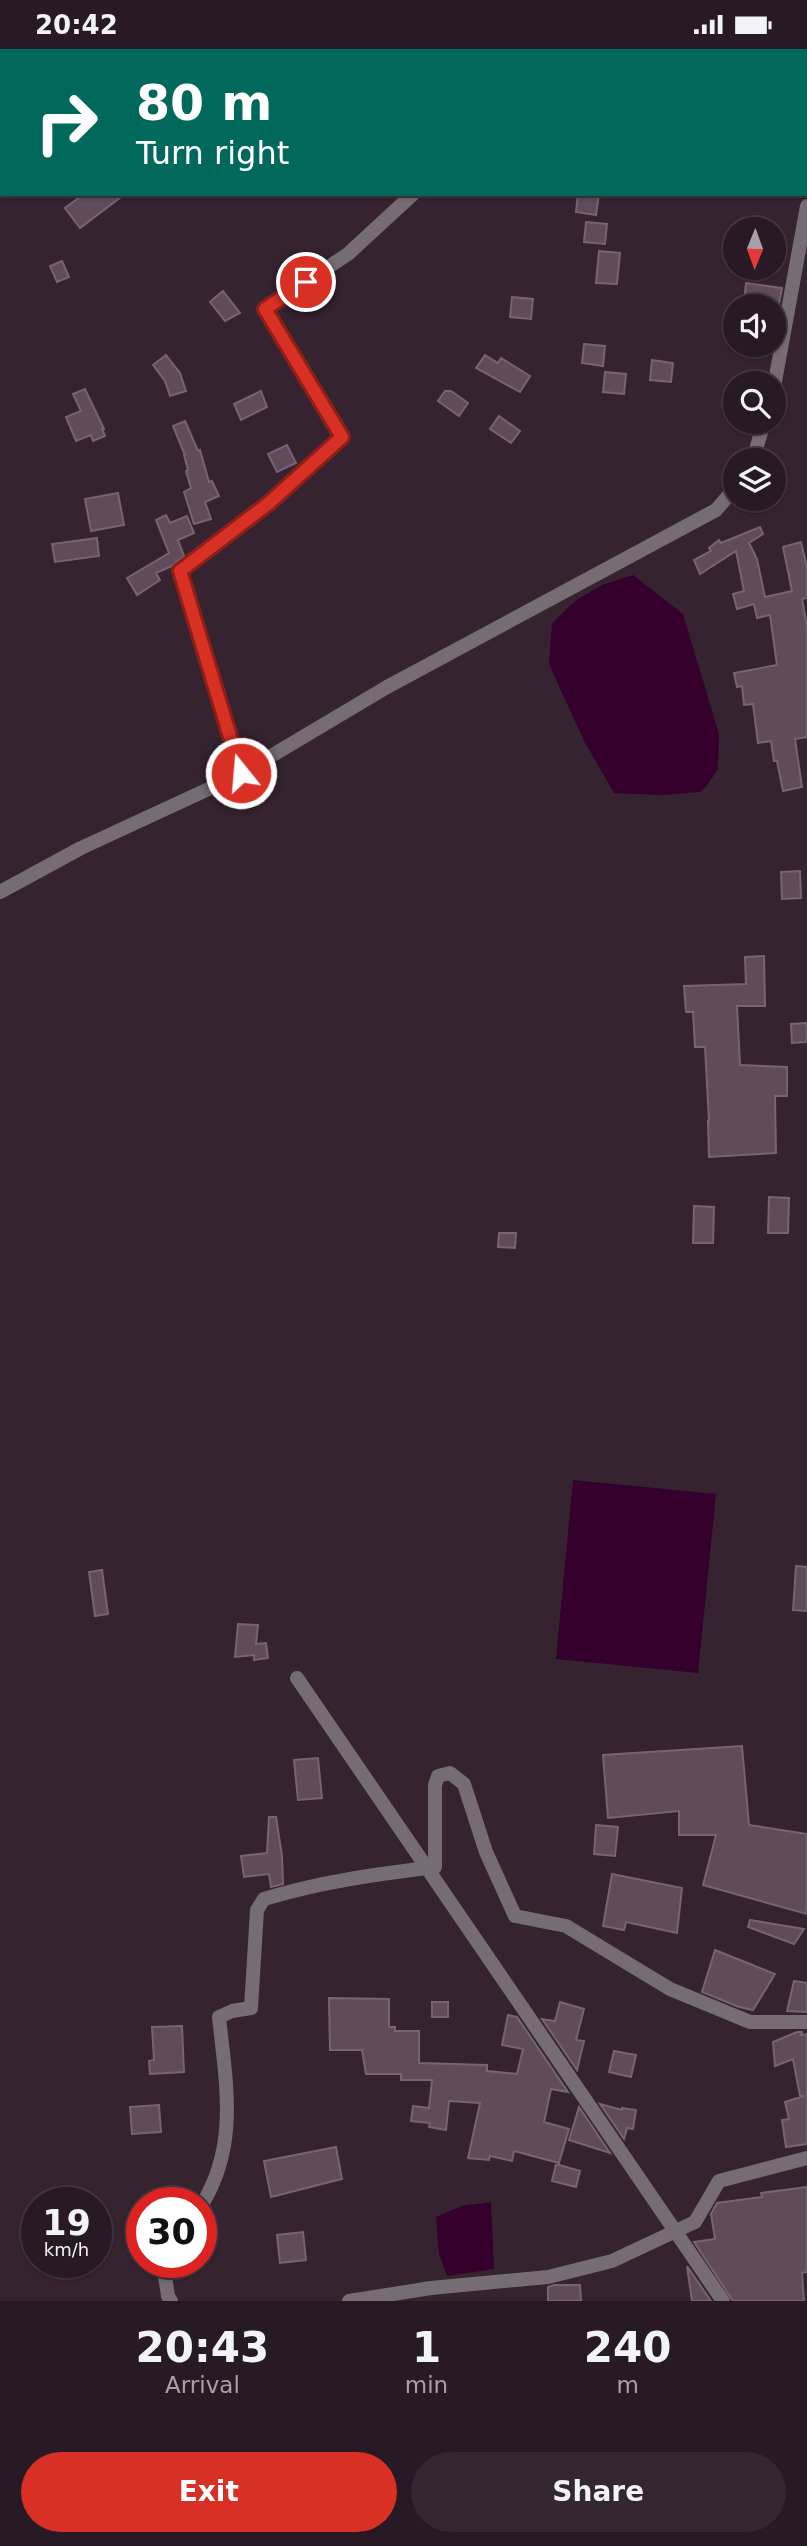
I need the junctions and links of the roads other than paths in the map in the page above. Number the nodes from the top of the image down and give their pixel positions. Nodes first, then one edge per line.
1 (411, 196) edge
2 (807, 206) edge
3 (777, 371) edge
4 (723, 502) edge
5 (241, 773) junction
6 (0, 892) edge
7 (297, 1678) dead end
8 (807, 2022) edge
9 (807, 2158) edge
10 (213, 2187) edge
11 (165, 2278) edge
12 (171, 2301) edge
13 (356, 2301) edge
14 (723, 2301) edge

1 - 5 street
2 - 3 street
4 - 5 street
5 - 6 street
7 - 14 street
8 - 10 street
9 - 13 street
11 - 12 street

